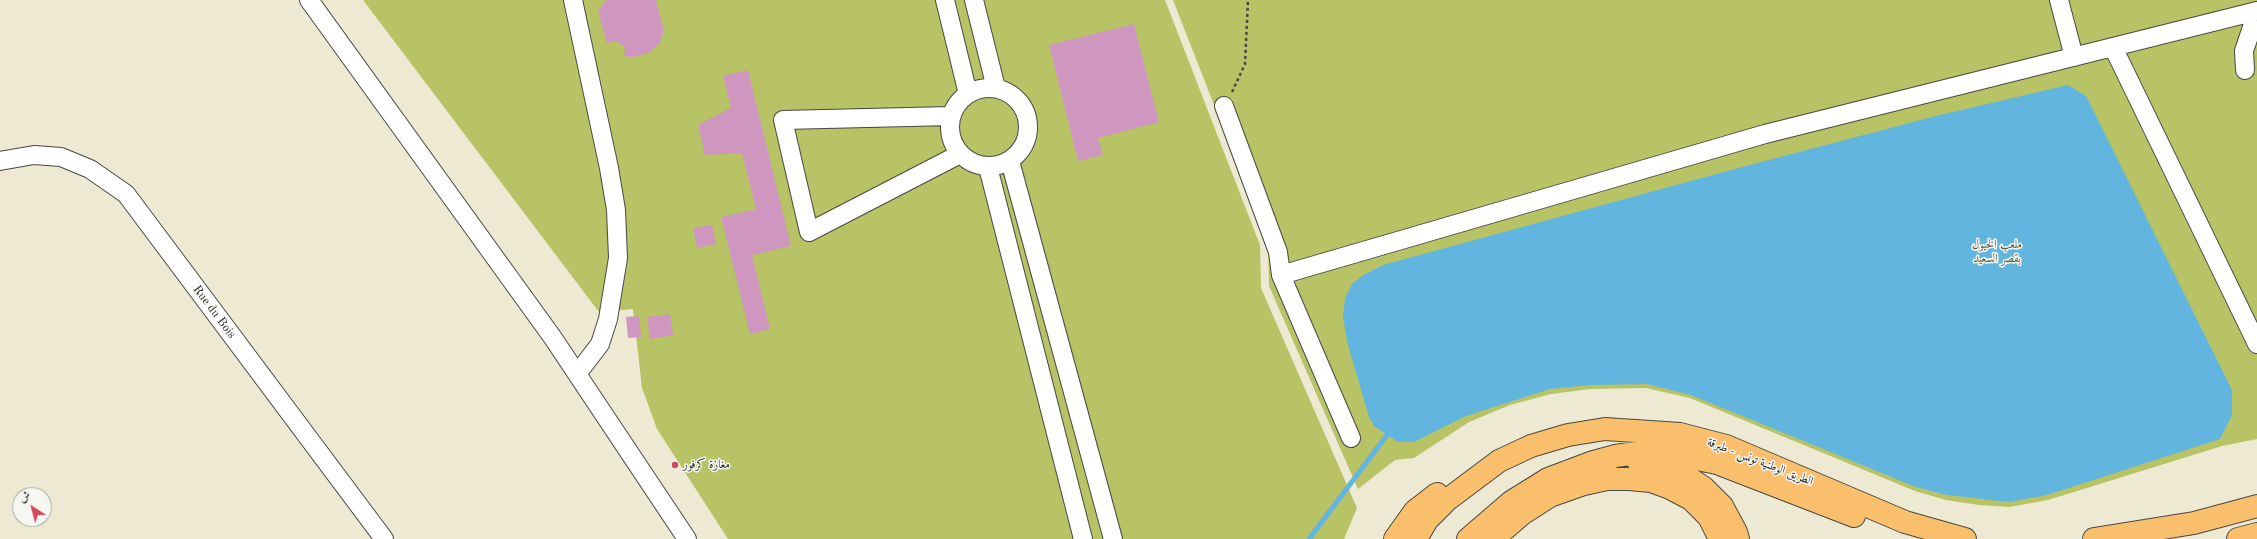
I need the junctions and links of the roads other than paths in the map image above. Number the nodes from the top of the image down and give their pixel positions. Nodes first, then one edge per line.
1 (309, 0) edge
2 (573, 0) edge
3 (945, 0) edge
4 (974, 0) edge
5 (2059, 0) edge
6 (2257, 11) edge
7 (2112, 47) junction
8 (2074, 57) junction
9 (2245, 70) dead end
10 (996, 88) junction
11 (968, 94) junction
12 (1224, 106) road end
13 (951, 116) junction
14 (960, 154) junction
15 (0, 161) edge
16 (1010, 161) junction
17 (988, 167) junction
18 (1281, 275) junction
19 (2257, 344) edge
20 (577, 374) junction
21 (1351, 438) dead end
22 (1593, 462) junction
23 (1476, 476) junction
24 (2257, 506) edge
25 (2257, 534) edge
26 (384, 539) edge
27 (687, 539) edge
28 (1083, 539) edge
29 (1113, 539) edge
30 (1395, 539) edge
31 (1416, 539) edge
32 (1468, 539) edge
33 (1493, 539) edge
34 (1720, 539) edge
35 (1738, 539) edge
36 (1938, 539) edge
37 (1965, 539) edge
38 (2094, 539) edge
39 (2238, 539) edge

1 - 20 street
2 - 20 street
3 - 11 street
4 - 10 street
5 - 8 street
6 - 7 street
6 - 9 street
7 - 8 street
7 - 19 street
8 - 18 street
10 - 11 street
10 - 16 street
11 - 13 street
12 - 18 street
13 - 14 street
13 - 14 street
14 - 17 street
15 - 26 street, Rue du Bois
16 - 17 street
16 - 29 street
17 - 28 street
18 - 21 street
20 - 27 street
22 - 32 main road
22 - 35 main road
22 - 36 main road
23 - 30 main road
23 - 31 main road, الطريق الوطنية تونس - طبرقة
23 - 37 main road, الطريق الوطنية تونس - طبرقة
24 - 38 main road
25 - 39 main road
33 - 34 main road

